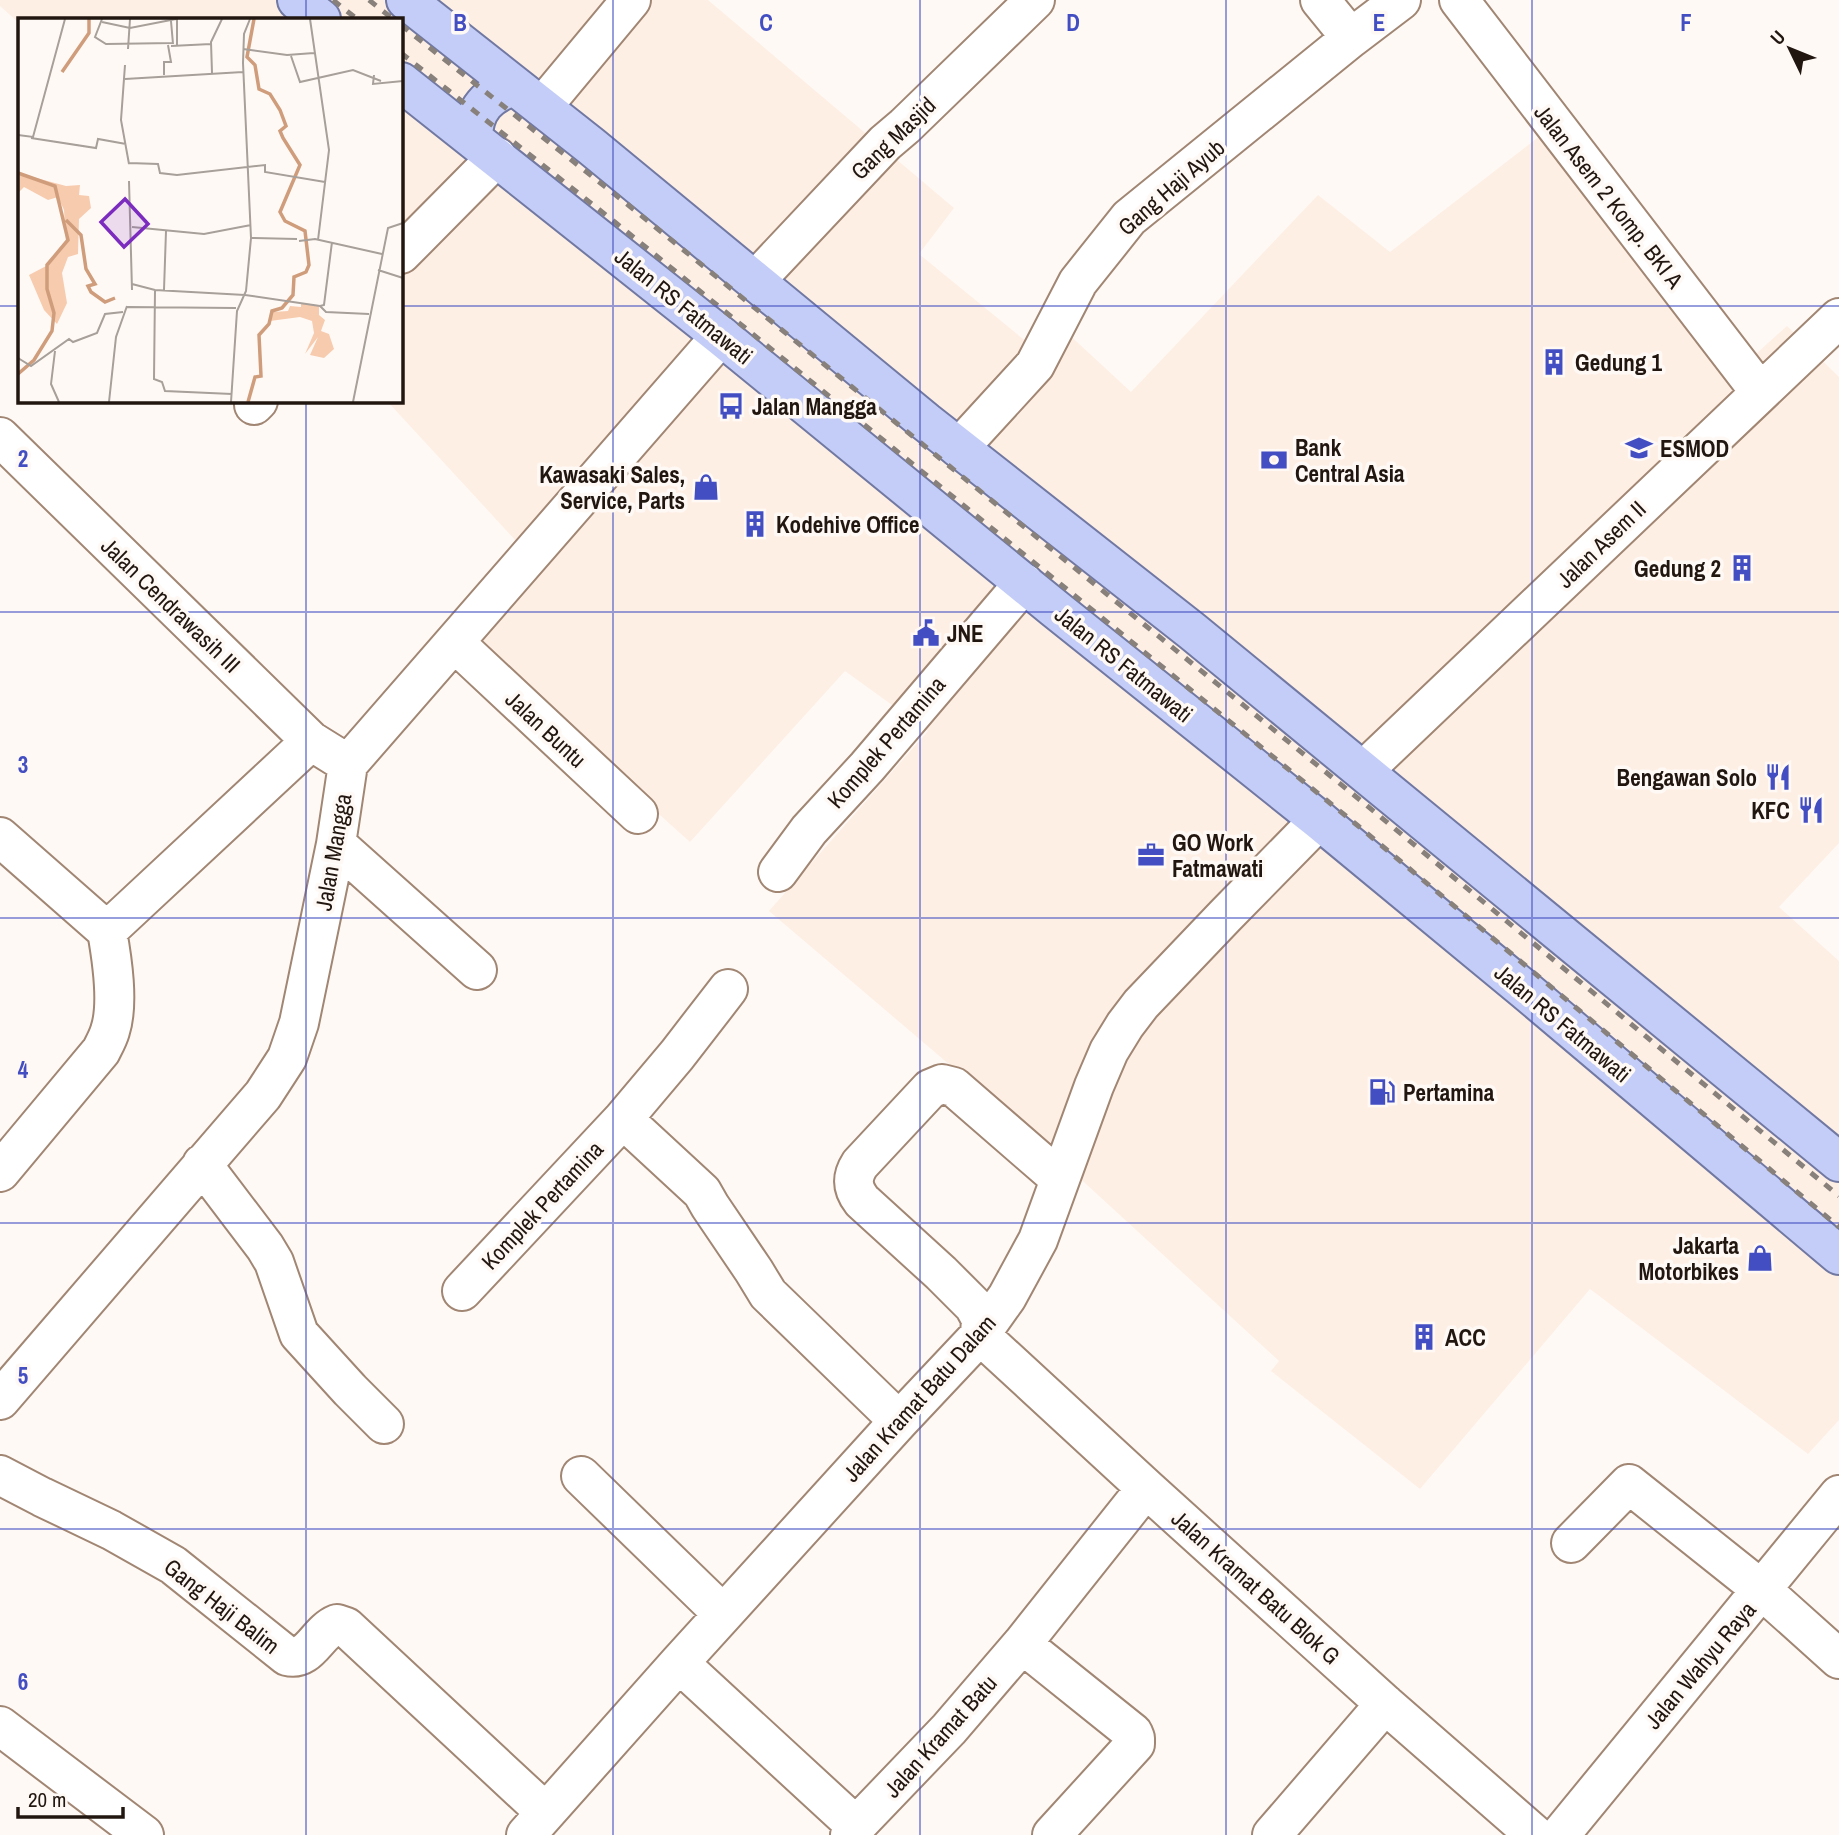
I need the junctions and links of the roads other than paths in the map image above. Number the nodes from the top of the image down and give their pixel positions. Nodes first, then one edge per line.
1 (297, 0) edge
2 (407, 0) edge
3 (631, 0) edge
4 (1035, 0) edge
5 (1320, 0) edge
6 (1401, 0) edge
7 (1459, 0) edge
8 (320, 18) edge
9 (1351, 38) junction
10 (402, 83) edge
11 (515, 86) junction
12 (473, 139) junction
13 (402, 252) edge
14 (755, 281) junction
15 (1839, 318) edge
16 (721, 336) junction
17 (1760, 392) junction
18 (0, 437) edge
19 (959, 448) junction
20 (1024, 583) junction
21 (455, 643) junction
22 (311, 741) junction
23 (348, 764) junction
24 (1364, 771) junction
25 (638, 814) dead end
26 (1319, 820) junction
27 (0, 837) edge
28 (336, 844) junction
29 (778, 872) dead end
30 (107, 931) junction
31 (477, 970) dead end
32 (728, 989) dead end
33 (623, 1119) junction
34 (1839, 1162) edge
35 (202, 1164) junction
36 (0, 1172) edge
37 (1060, 1179) junction
38 (1839, 1255) edge
39 (462, 1291) dead end
40 (980, 1335) junction
41 (0, 1399) edge
42 (898, 1421) junction
43 (384, 1424) dead end
44 (0, 1475) edge
45 (581, 1476) dead end
46 (1146, 1488) junction
47 (1839, 1495) edge
48 (1571, 1543) dead end
49 (1762, 1590) junction
50 (723, 1614) junction
51 (1022, 1644) junction
52 (1839, 1659) edge
53 (679, 1663) junction
54 (1385, 1704) junction
55 (0, 1726) edge
56 (536, 1824) edge
57 (853, 1830) edge
58 (144, 1835) edge
59 (1052, 1835) edge
60 (1272, 1835) edge
61 (1535, 1835) edge
62 (1560, 1835) edge

1 - 8 main road
2 - 11 main road
3 - 11 street
4 - 14 street, Gang Masjid
5 - 9 street
6 - 9 street, Gang Haji Ayub
7 - 17 street, Jalan Asem 2 Komp. BKI A
9 - 19 street, Gang Haji Ayub
10 - 12 main road, Jalan RS Fatmawati
11 - 12 main road
11 - 14 main road
12 - 13 street
12 - 16 main road, Jalan RS Fatmawati
14 - 19 main road
15 - 17 street, Jalan Asem II
16 - 20 main road, Jalan RS Fatmawati
16 - 21 street, Jalan Mangga
17 - 24 street, Jalan Asem II
18 - 22 street, Jalan Cendrawasih III
19 - 24 main road
20 - 26 main road, Jalan RS Fatmawati
20 - 29 street, Komplek Pertamina
21 - 23 street, Jalan Mangga
21 - 25 street, Jalan Buntu
22 - 23 street, Jalan Cendrawasih III
22 - 30 street
23 - 28 street, Jalan Mangga
24 - 34 main road
26 - 37 street, Jalan Kramat Batu Dalam
26 - 38 main road, Jalan RS Fatmawati
27 - 30 street
28 - 31 street
28 - 35 street, Jalan Mangga
30 - 36 street
32 - 33 street, Komplek Pertamina
33 - 39 street, Komplek Pertamina
33 - 42 street
35 - 41 street, Jalan Mangga
35 - 43 street
37 - 40 street, Jalan Kramat Batu Dalam
37 - 40 street
40 - 42 street, Jalan Kramat Batu Dalam
40 - 46 street, Jalan Kramat Batu Blok G
42 - 50 street, Jalan Kramat Batu Dalam
44 - 56 street, Gang Haji Balim
45 - 50 street
46 - 51 street, Jalan Kramat Batu
46 - 54 street, Jalan Kramat Batu Blok G
47 - 49 street, Jalan Wahyu Raya
48 - 49 street
49 - 52 street
49 - 62 street, Jalan Wahyu Raya
50 - 53 street, Jalan Kramat Batu Dalam
51 - 57 street, Jalan Kramat Batu
51 - 59 street
53 - 56 street, Jalan Kramat Batu Dalam
53 - 57 street, Jalan Kramat Batu
54 - 60 street
54 - 61 street, Jalan Kramat Batu Blok G
55 - 58 street

